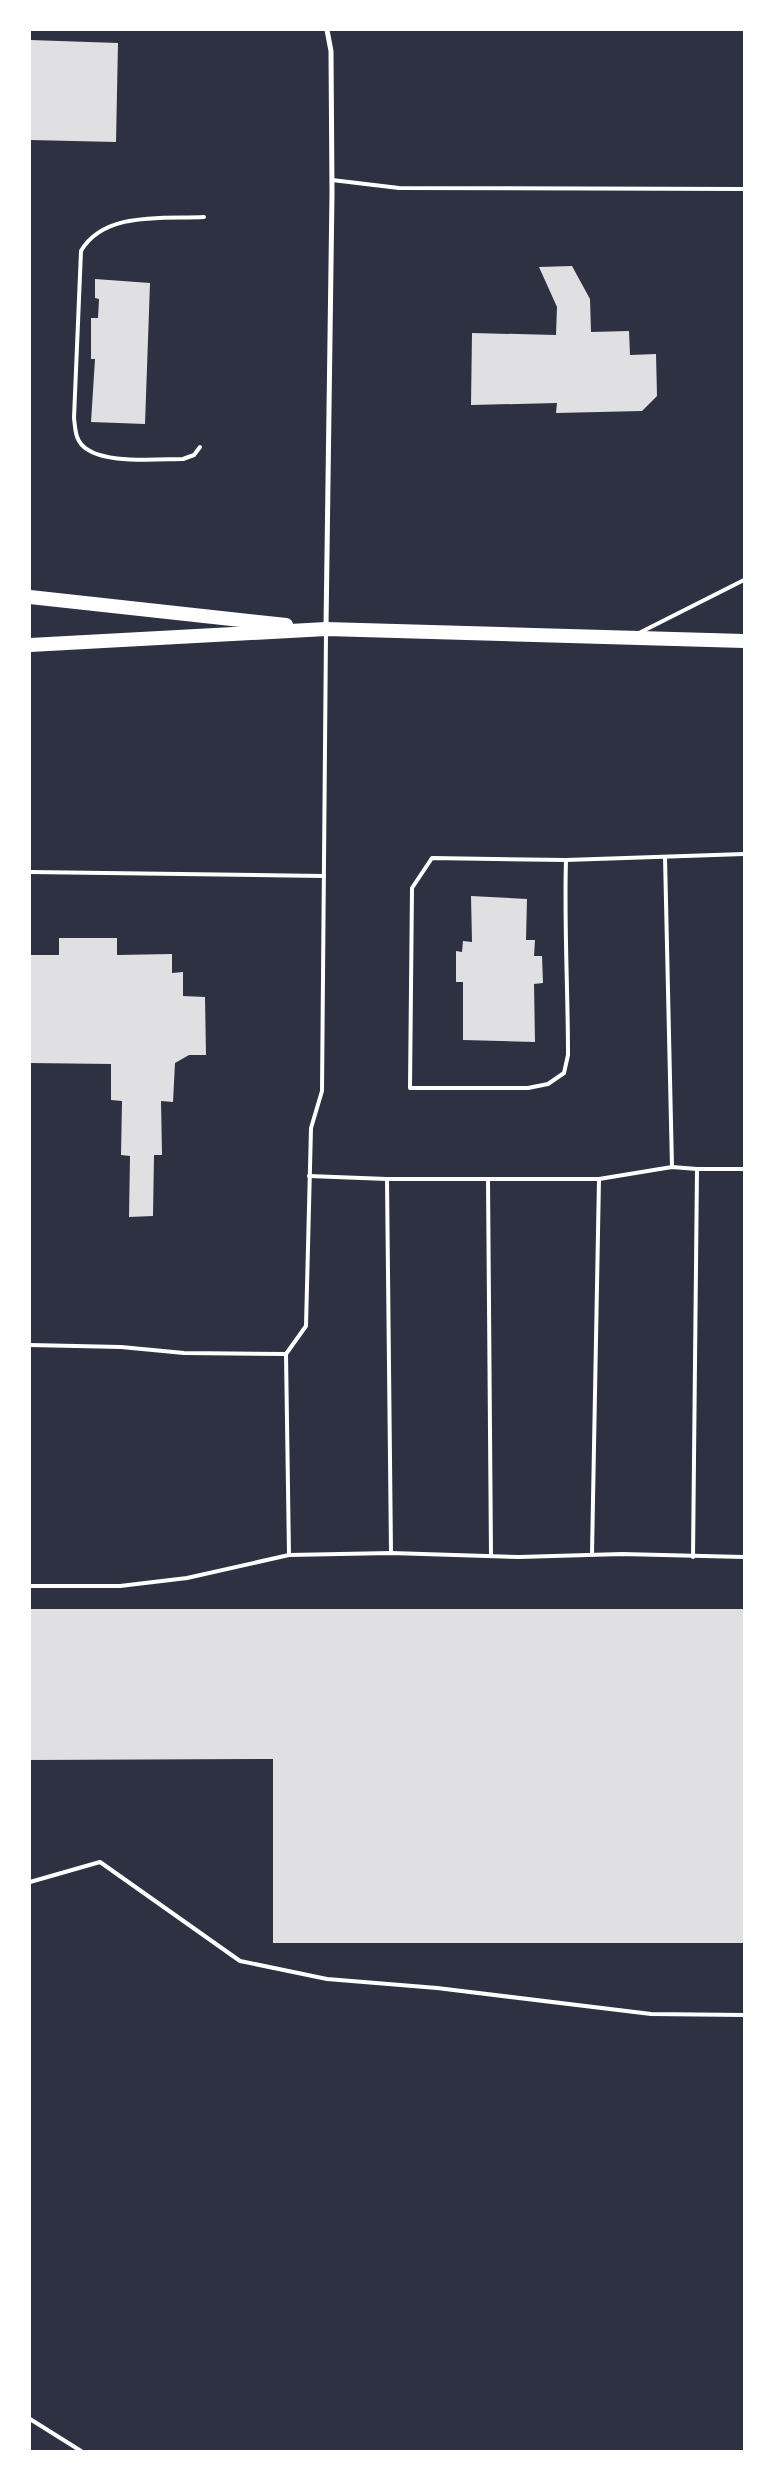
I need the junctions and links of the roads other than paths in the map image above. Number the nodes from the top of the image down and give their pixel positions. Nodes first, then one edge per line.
1 (328, 30) edge
2 (332, 180) junction
3 (744, 189) edge
4 (204, 217) dead end
5 (200, 447) dead end
6 (744, 580) edge
7 (30, 597) edge
8 (326, 629) junction
9 (630, 637) junction
10 (744, 641) edge
11 (30, 645) edge
12 (744, 854) edge
13 (664, 857) junction
14 (566, 860) junction
15 (30, 872) edge
16 (324, 876) junction
17 (672, 1167) junction
18 (744, 1169) edge
19 (697, 1170) junction
20 (309, 1176) junction
21 (488, 1178) junction
22 (387, 1179) junction
23 (599, 1179) junction
24 (30, 1345) edge
25 (286, 1354) junction
26 (391, 1553) junction
27 (592, 1554) junction
28 (289, 1555) junction
29 (491, 1556) junction
30 (692, 1557) junction
31 (744, 1557) edge
32 (30, 1586) edge
33 (30, 1882) edge
34 (744, 2015) edge
35 (30, 2419) edge
36 (81, 2451) edge

1 - 2 street
2 - 3 lane
2 - 8 street
4 - 5 lane
6 - 9 lane
7 - 8 highway
8 - 9 highway
8 - 11 highway
8 - 16 lane
9 - 10 highway
12 - 13 lane
13 - 14 lane
13 - 17 lane
14 - 14 lane
15 - 16 lane
16 - 20 lane
17 - 19 lane
17 - 23 lane
18 - 19 lane
19 - 30 lane
20 - 22 lane
20 - 25 lane
21 - 22 lane
21 - 23 lane
21 - 29 lane
22 - 26 lane
23 - 27 lane
24 - 25 lane
25 - 28 lane
26 - 28 lane
26 - 29 lane
27 - 29 lane
27 - 30 lane
28 - 32 lane
30 - 31 lane
33 - 34 lane
35 - 36 lane

